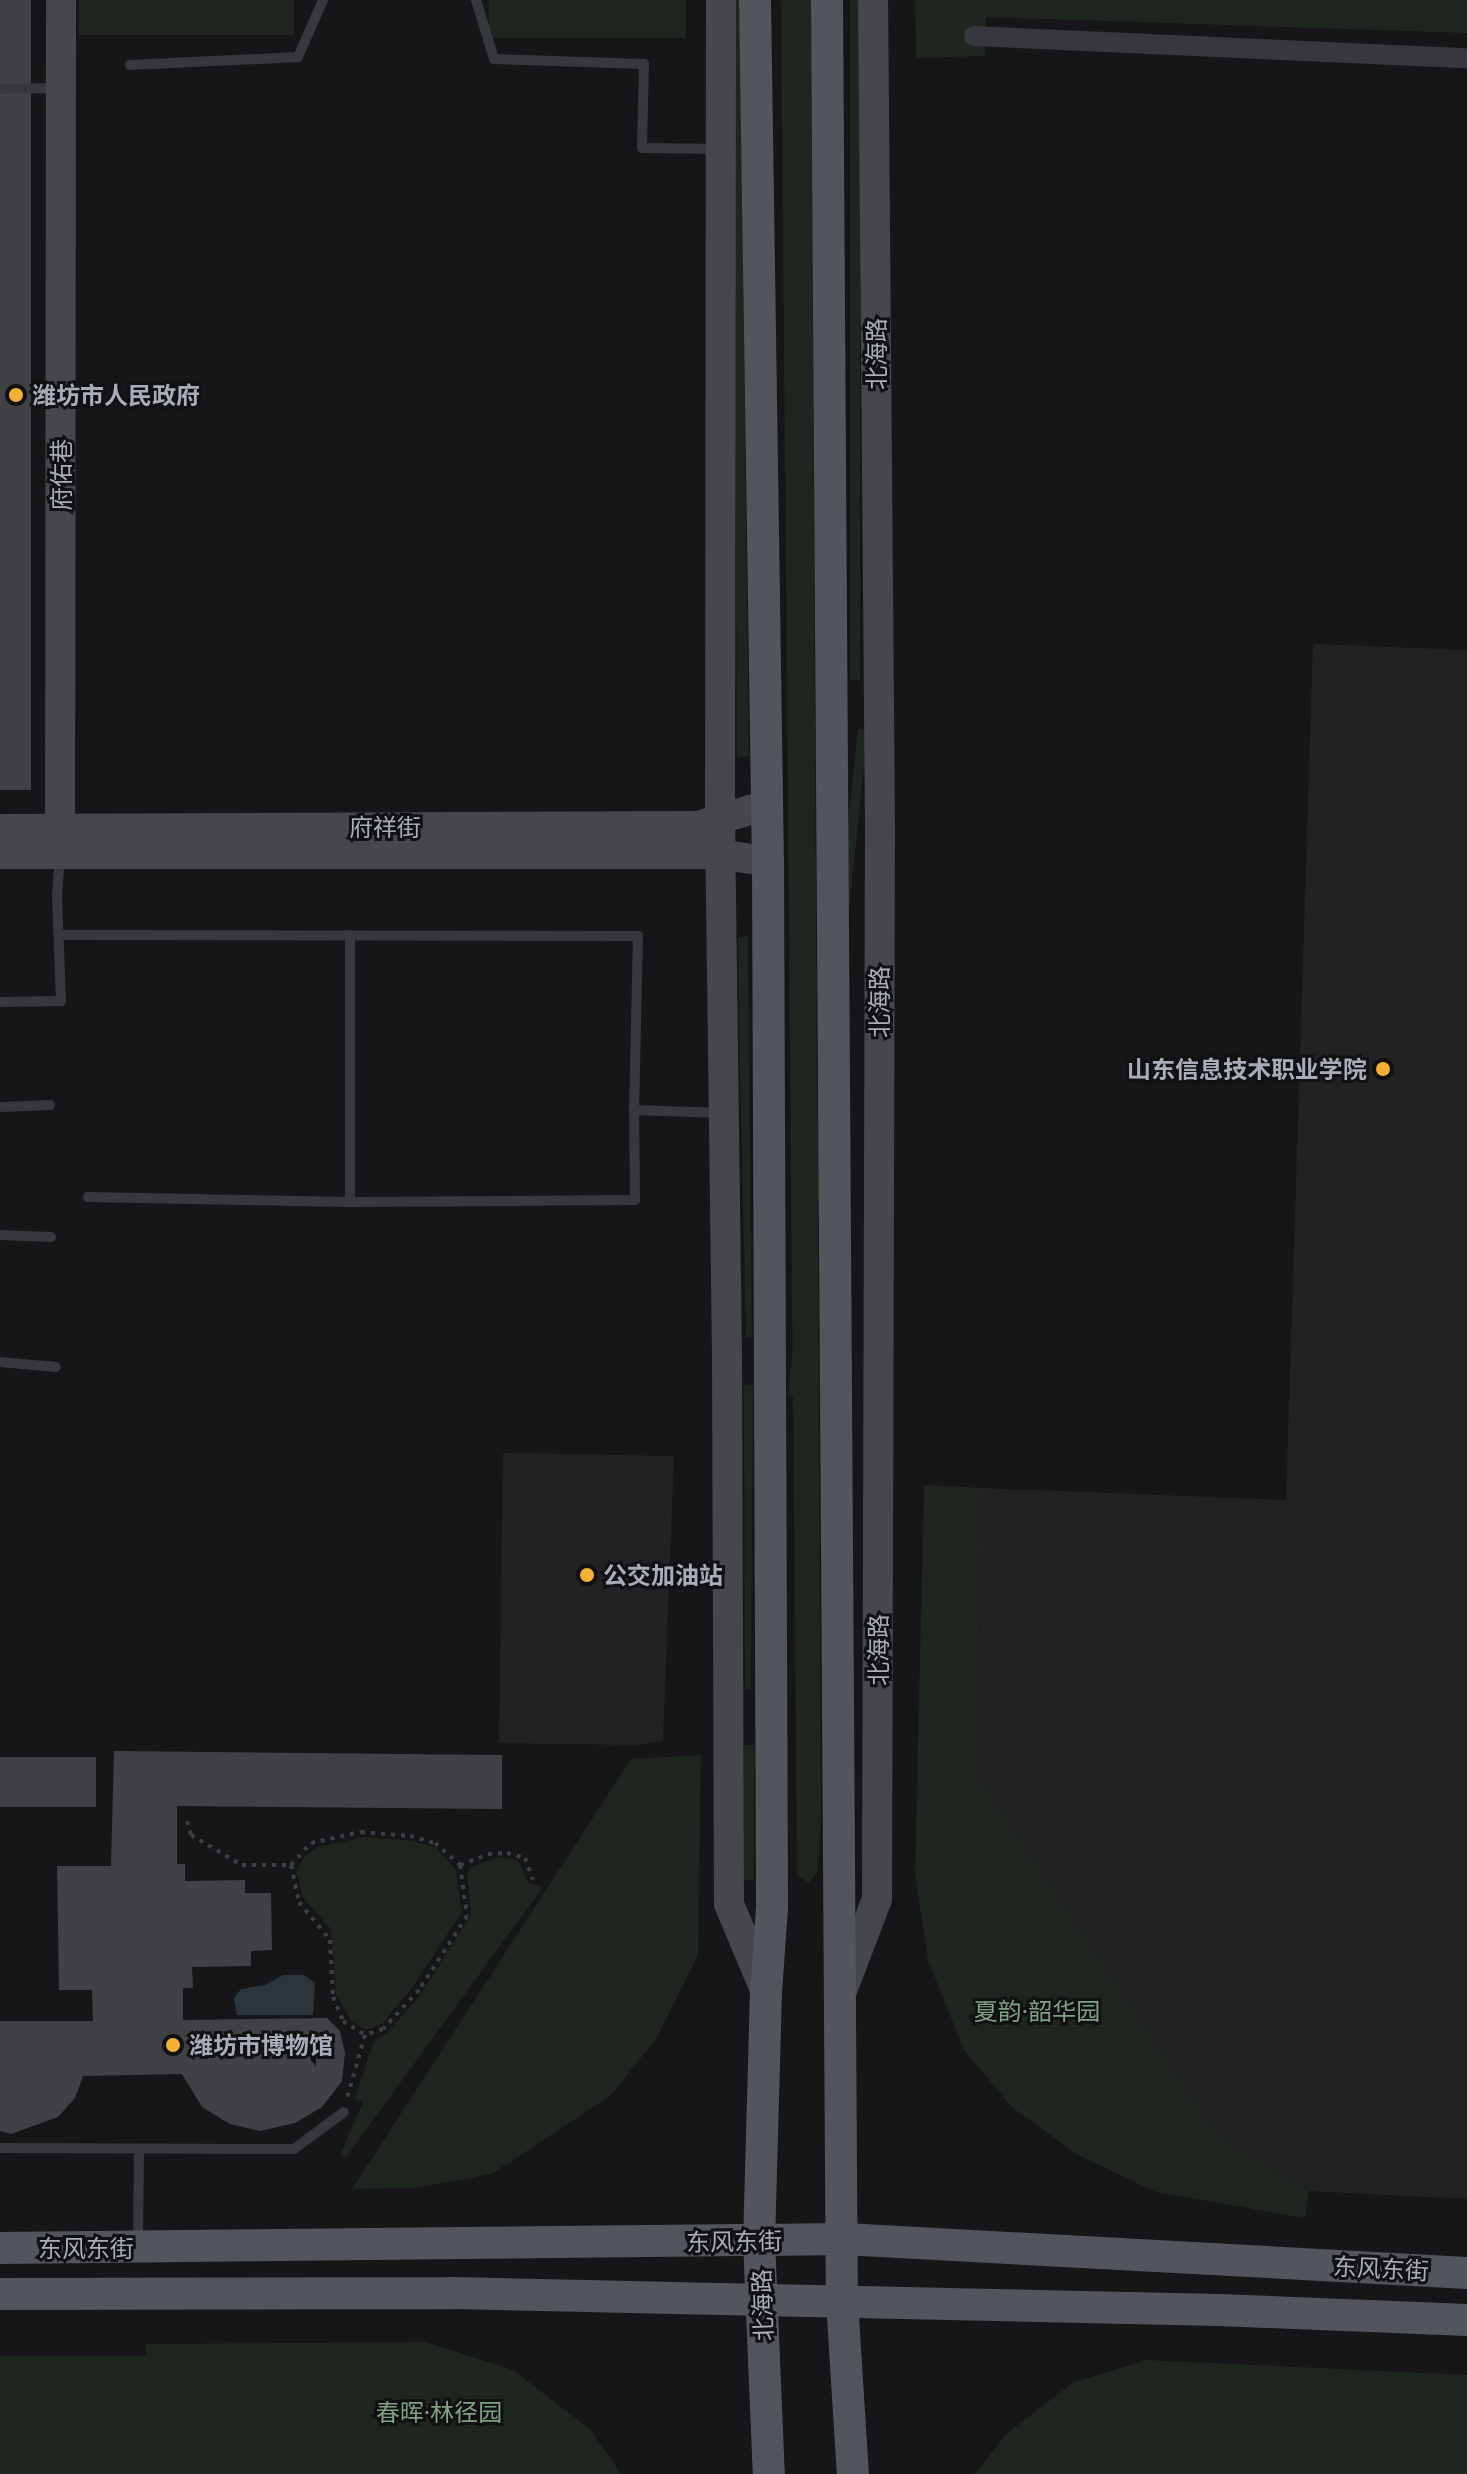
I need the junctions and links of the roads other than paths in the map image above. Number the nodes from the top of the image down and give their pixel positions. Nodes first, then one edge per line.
1 (61, 0) edge
2 (323, 0) edge
3 (476, 0) edge
4 (721, 0) edge
5 (755, 0) edge
6 (827, 0) edge
7 (873, 0) edge
8 (974, 36) dead end
9 (1467, 58) edge
10 (130, 65) dead end
11 (61, 88) junction
12 (0, 89) edge
13 (721, 149) junction
14 (766, 805) junction
15 (720, 821) junction
16 (0, 829) edge
17 (61, 841) junction
18 (0, 854) edge
19 (721, 854) junction
20 (768, 862) junction
21 (60, 935) junction
22 (350, 935) junction
23 (0, 1002) edge
24 (50, 1105) dead end
25 (0, 1107) edge
26 (634, 1110) junction
27 (724, 1113) junction
28 (88, 1197) dead end
29 (350, 1202) junction
30 (0, 1235) edge
31 (51, 1237) dead end
32 (727, 1359) junction
33 (770, 1359) junction
34 (0, 1362) edge
35 (56, 1367) dead end
36 (771, 1712) junction
37 (728, 1717) junction
38 (878, 1722) junction
39 (839, 1724) junction
40 (766, 1992) junction
41 (840, 1997) junction
42 (344, 2112) road end
43 (0, 2148) edge
44 (139, 2150) junction
45 (844, 2239) junction
46 (759, 2240) junction
47 (138, 2247) junction
48 (0, 2248) edge
49 (1467, 2273) edge
50 (0, 2294) edge
51 (762, 2301) junction
52 (842, 2301) junction
53 (1467, 2320) edge
54 (769, 2474) edge
55 (853, 2474) edge

1 - 11 street, 府佑巷
2 - 10 lane
3 - 13 lane
4 - 13 street, 北海路
5 - 14 main road, 北海路
6 - 39 main road, 北海路
7 - 38 street, 北海路
8 - 9 street
11 - 12 lane
11 - 17 street, 府佑巷
13 - 15 street, 北海路
14 - 15 street, 府祥街
14 - 20 main road, 北海路
15 - 17 street, 府祥街
15 - 19 street, 北海路
16 - 17 street, 府祥街
17 - 18 street, 府祥街
17 - 19 street, 府祥街
17 - 21 lane
19 - 20 street, 府祥街
19 - 27 street, 北海路
20 - 33 main road, 北海路
21 - 22 lane
21 - 23 lane
22 - 26 lane
22 - 29 lane
24 - 25 lane
26 - 27 lane
26 - 29 lane
27 - 32 street, 北海路
28 - 29 lane
30 - 31 lane
32 - 33 street
32 - 37 street, 北海路
33 - 36 main road, 北海路
34 - 35 lane
36 - 37 street
36 - 40 main road, 北海路
37 - 40 street, 北海路
38 - 39 street
38 - 41 street, 北海路
39 - 41 main road, 北海路
40 - 46 main road, 北海路
41 - 45 main road, 北海路
42 - 44 lane
43 - 44 lane
44 - 47 lane
45 - 46 main road, 东风东街
45 - 49 main road, 东风东街
45 - 52 main road, 北海路
46 - 47 main road, 东风东街
46 - 51 main road, 北海路
47 - 48 main road, 东风东街
50 - 51 main road, 东风东街
51 - 52 main road, 东风东街
51 - 54 main road, 北海路
52 - 53 main road, 东风东街
52 - 55 main road, 北海路

